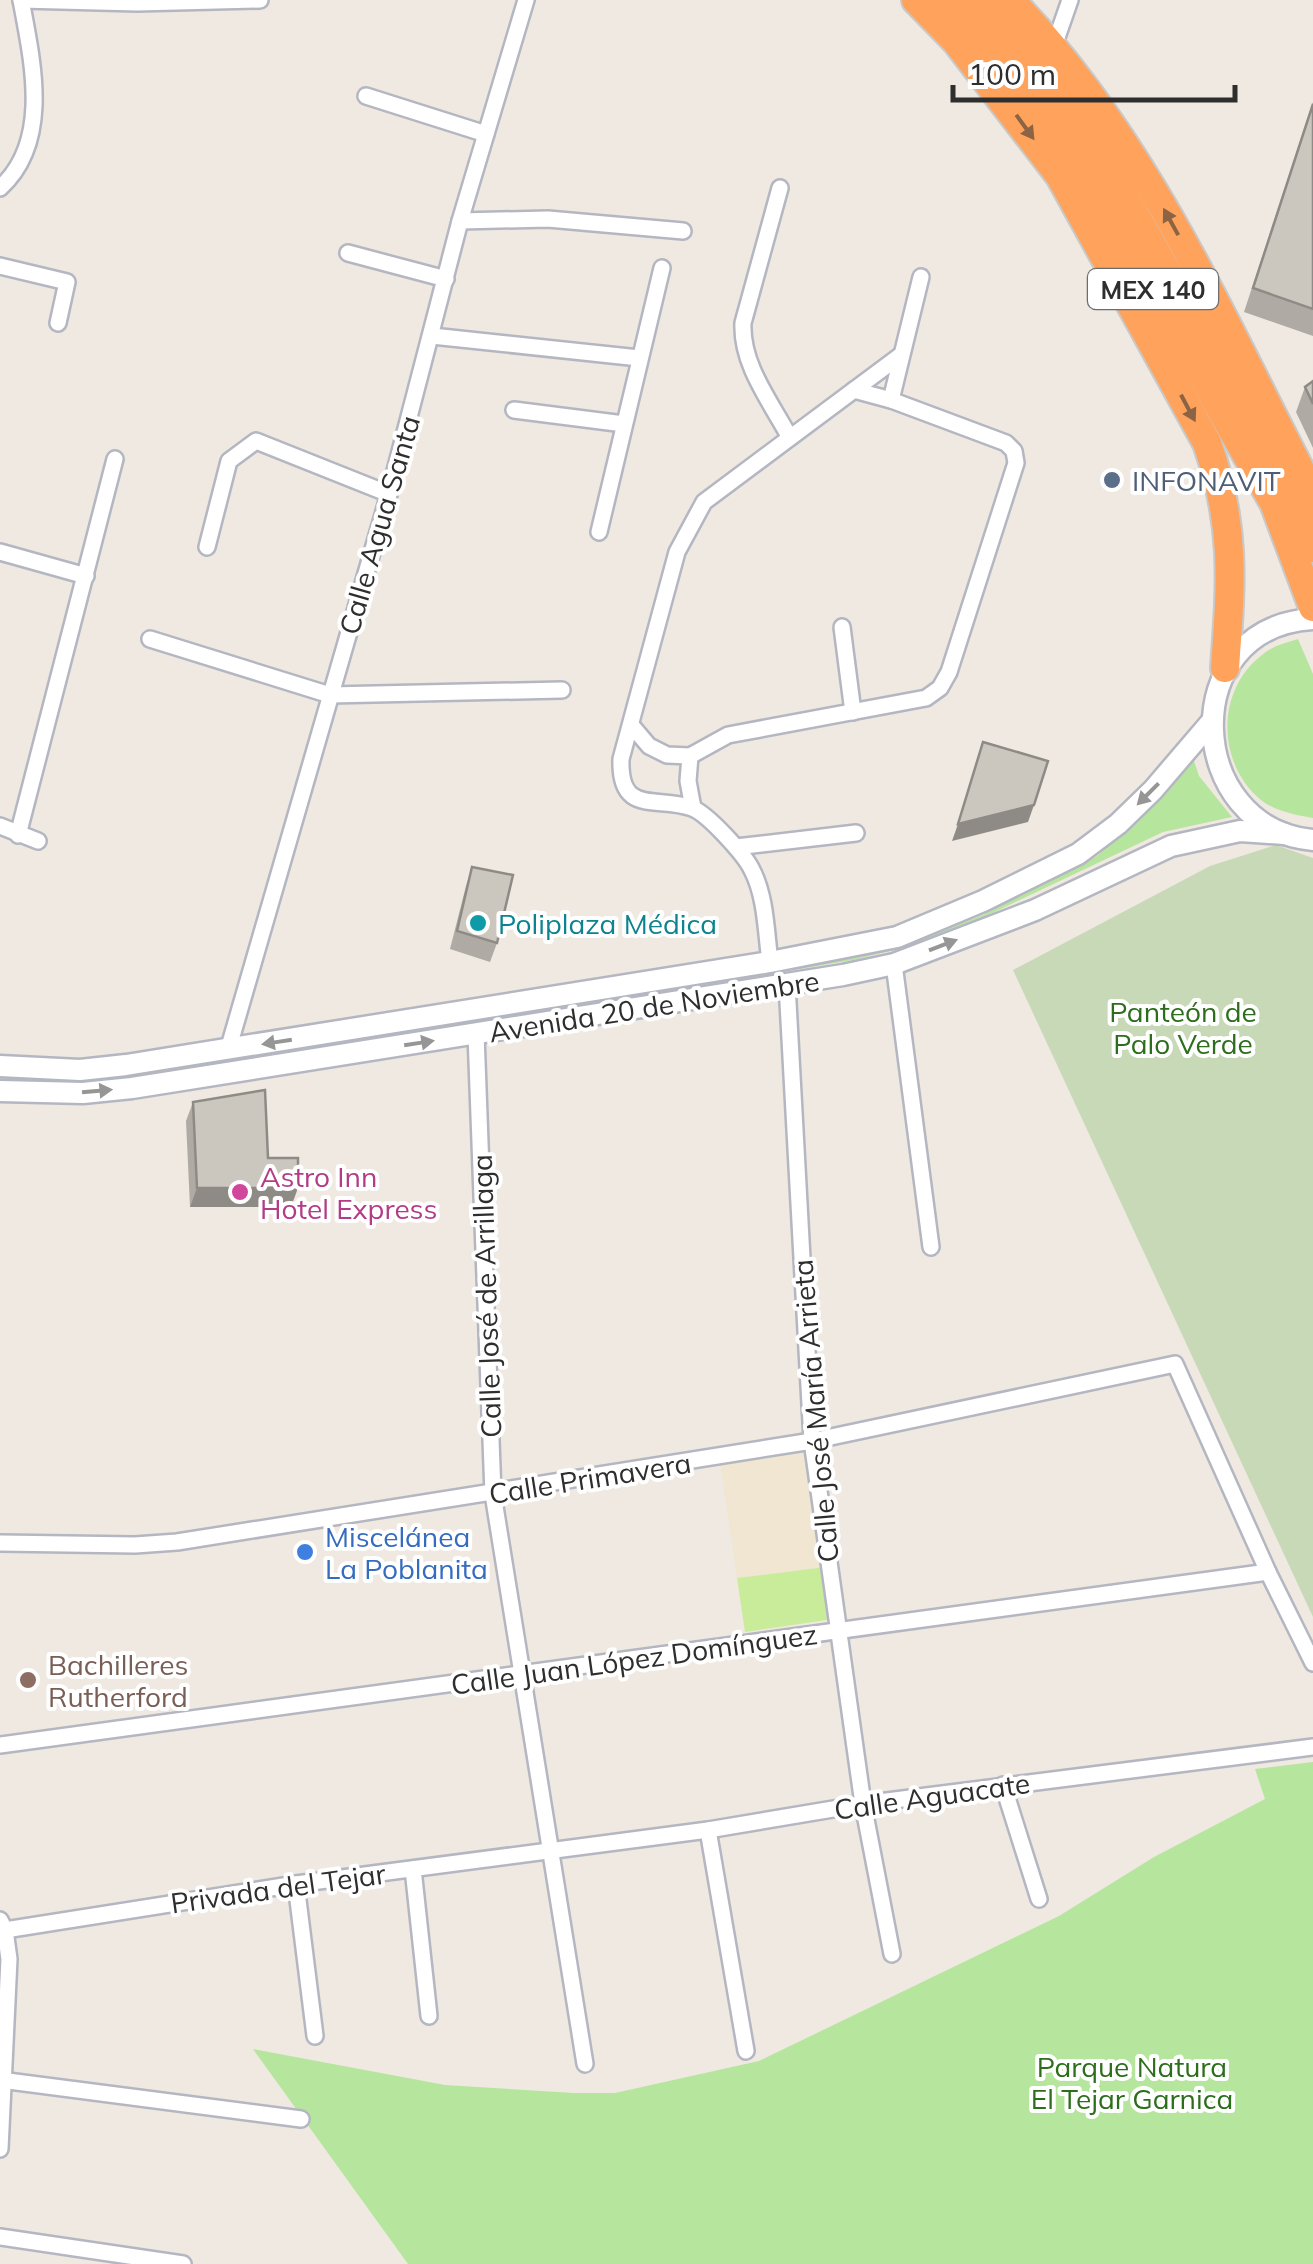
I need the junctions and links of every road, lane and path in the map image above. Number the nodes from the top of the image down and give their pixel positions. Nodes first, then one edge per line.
1 (20, 0) edge
2 (260, 0) edge
3 (526, 0) edge
4 (916, 0) edge
5 (946, 0) edge
6 (976, 0) edge
7 (1010, 0) edge
8 (1070, 0) edge
9 (1054, 46) junction
10 (366, 96) dead end
11 (486, 134) junction
12 (0, 188) edge
13 (780, 188) dead end
14 (460, 222) junction
15 (683, 231) dead end
16 (348, 253) dead end
17 (0, 266) edge
18 (662, 268) dead end
19 (921, 277) dead end
20 (446, 279) junction
21 (58, 323) dead end
22 (432, 336) junction
23 (901, 355) junction
24 (639, 358) junction
25 (854, 390) junction
26 (892, 400) junction
27 (514, 410) dead end
28 (624, 424) junction
29 (789, 436) junction
30 (115, 458) dead end
31 (388, 494) junction
32 (1313, 495) edge
33 (600, 532) dead end
34 (207, 548) dead end
35 (1313, 548) edge
36 (0, 552) edge
37 (86, 576) junction
38 (1306, 615) edge
39 (842, 627) dead end
40 (150, 639) dead end
41 (1224, 668) junction
42 (562, 690) dead end
43 (330, 696) junction
44 (852, 712) junction
45 (1212, 721) junction
46 (632, 726) junction
47 (690, 756) junction
48 (694, 808) junction
49 (0, 826) edge
50 (856, 833) dead end
51 (1285, 834) junction
52 (18, 835) junction
53 (1313, 840) edge
54 (38, 841) dead end
55 (736, 847) junction
56 (770, 962) junction
57 (894, 964) junction
58 (787, 984) junction
59 (476, 1034) junction
60 (228, 1050) junction
61 (0, 1066) edge
62 (0, 1091) edge
63 (931, 1247) dead end
64 (812, 1441) junction
65 (493, 1494) junction
66 (0, 1543) edge
67 (1268, 1572) junction
68 (836, 1629) junction
69 (1313, 1662) edge
70 (522, 1676) junction
71 (0, 1744) edge
72 (1313, 1747) edge
73 (1002, 1785) junction
74 (862, 1804) junction
75 (708, 1830) junction
76 (552, 1853) junction
77 (413, 1870) junction
78 (296, 1884) junction
79 (1039, 1899) dead end
80 (3, 1924) edge
81 (892, 1954) dead end
82 (429, 2016) dead end
83 (316, 2036) dead end
84 (746, 2051) dead end
85 (586, 2064) dead end
86 (1, 2079) edge
87 (301, 2119) dead end
88 (0, 2149) edge
89 (0, 2237) edge
90 (183, 2264) edge

1 - 2 street
1 - 12 street
3 - 11 street, Calle Agua Santa
4 -> 41 highway
5 - 38 highway, MEX 140
6 - 35 highway, MEX 140
7 - 9 highway
8 - 9 street
32 -> 9 highway
10 - 11 street
11 - 14 street, Calle Agua Santa
13 - 29 street
14 - 15 street
14 - 20 street, Calle Agua Santa
16 - 20 street
17 - 21 street
18 - 24 street
19 - 23 street
20 - 22 street, Calle Agua Santa
22 - 24 street
22 - 31 street, Calle Agua Santa
23 - 25 street
23 - 26 street
24 - 28 street
25 - 26 street
25 - 29 street
26 - 44 street
27 - 28 street
28 - 33 street
29 - 46 street
30 - 37 street
31 - 34 street
31 - 43 street, Calle Agua Santa
36 - 37 street
37 - 52 street
38 - 41 main road
39 - 44 street
40 - 43 street
41 - 45 main road
42 - 43 street
43 - 60 street, Calle Agua Santa
44 - 47 street
45 - 51 main road
45 -> 56 main road, Avenida 20 de Noviembre
46 - 47 street
46 - 48 street
47 - 48 street
48 - 55 street
49 - 52 street
50 - 55 street
51 - 53 main road
57 -> 51 main road, Avenida 20 de Noviembre
52 - 54 street
55 - 56 street
56 -> 60 main road, Avenida 20 de Noviembre
57 - 58 main road, Avenida 20 de Noviembre
57 - 63 street
58 - 59 main road, Avenida 20 de Noviembre
58 - 64 street, Calle José María Arrieta
62 -> 59 main road, Avenida 20 de Noviembre
59 - 65 street, Calle José de Arrillaga
60 - 61 main road, Avenida 20 de Noviembre
64 - 65 street, Calle Primavera
64 - 67 street, Calle Primavera
64 - 68 street, Calle José María Arrieta
65 - 66 street, Calle Primavera
65 - 70 street, Calle José de Arrillaga
67 - 68 street, Calle Juan López Domínguez
67 - 69 street
68 - 70 street, Calle Juan López Domínguez
68 - 74 street, Calle José María Arrieta
70 - 71 street, Calle Juan López Domínguez
70 - 76 street, Calle José de Arrillaga
72 - 73 street, Calle Aguacate
73 - 74 street, Calle Aguacate
73 - 79 street
74 - 75 street, Calle Aguacate
74 - 81 street, Calle José María Arrieta
75 - 76 street, Calle Aguacate
75 - 84 street
76 - 77 street, Privada del Tejar
76 - 85 street, Calle José de Arrillaga
77 - 78 street, Privada del Tejar
77 - 82 street
78 - 80 street, Privada del Tejar
78 - 83 street
80 - 86 street
86 - 87 street
86 - 88 street
89 - 90 street

